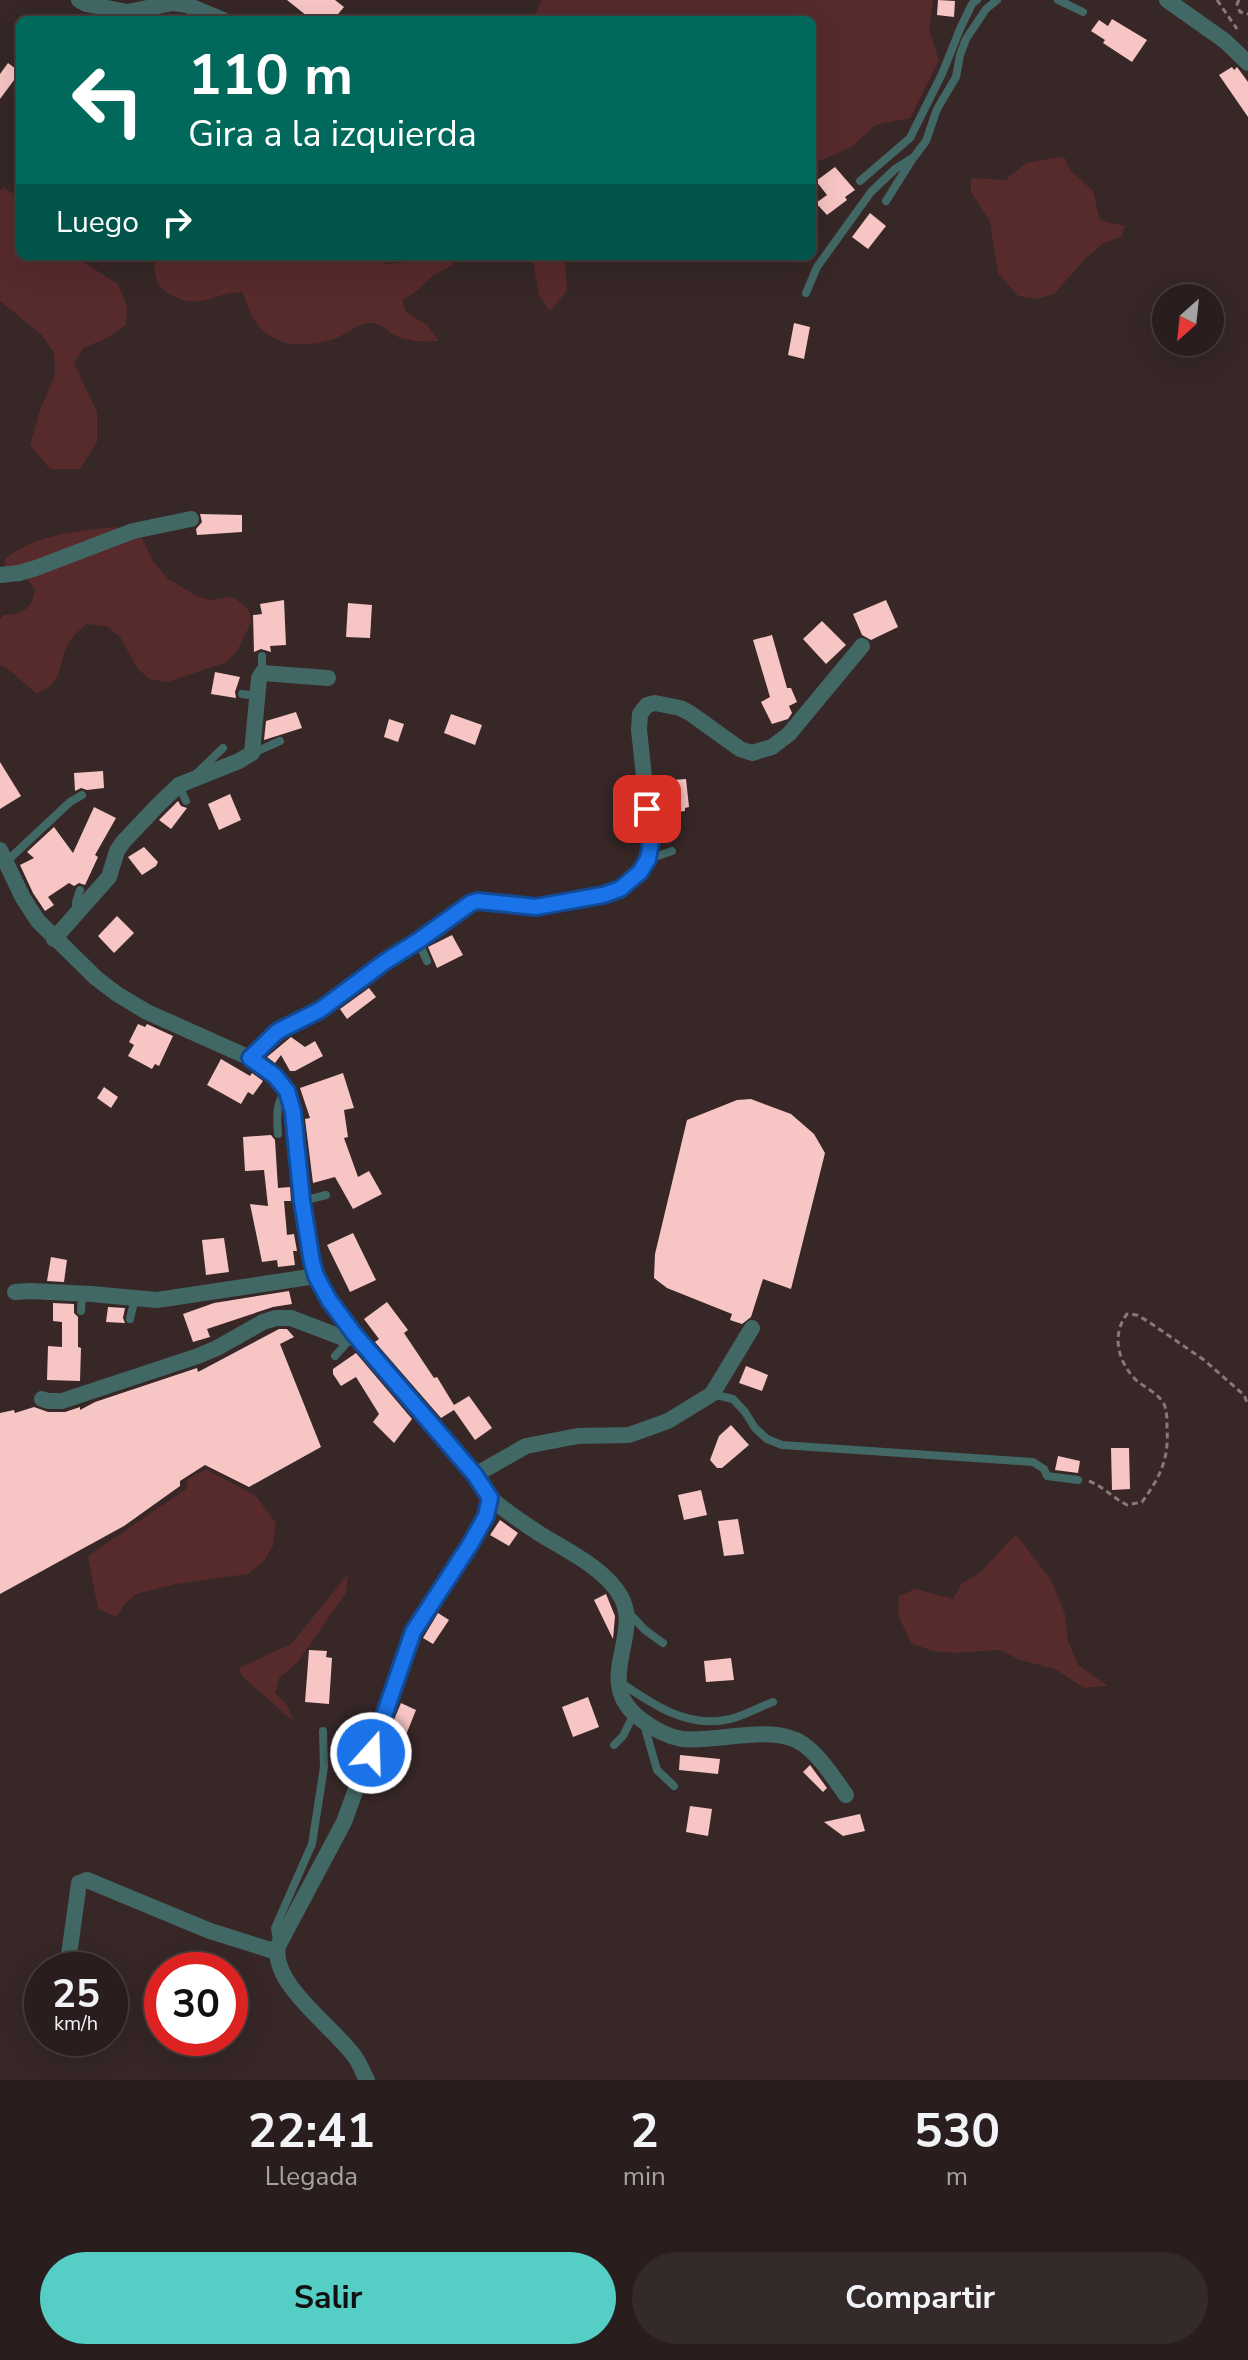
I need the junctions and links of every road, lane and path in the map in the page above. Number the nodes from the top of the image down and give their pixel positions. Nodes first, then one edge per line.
1 (79, 0) edge
2 (977, 0) edge
3 (997, 0) edge
4 (1058, 0) edge
5 (1167, 0) edge
6 (1217, 0) edge
7 (1239, 0) edge
8 (1083, 12) dead end
9 (1248, 14) edge
10 (215, 16) edge
11 (1240, 34) dead end
12 (1248, 63) edge
13 (914, 157) junction
14 (860, 181) dead end
15 (886, 201) dead end
16 (806, 293) dead end
17 (191, 519) dead end
18 (0, 575) edge
19 (862, 646) dead end
20 (328, 678) dead end
21 (280, 741) dead end
22 (223, 748) dead end
23 (252, 753) junction
24 (185, 788) junction
25 (82, 795) dead end
26 (672, 851) dead end
27 (3, 855) edge
28 (648, 859) junction
29 (80, 890) dead end
30 (76, 914) junction
31 (54, 939) junction
32 (418, 941) junction
33 (427, 961) dead end
34 (250, 1058) junction
35 (287, 1091) junction
36 (278, 1134) dead end
37 (326, 1195) dead end
38 (302, 1201) junction
39 (316, 1276) junction
40 (15, 1292) dead end
41 (135, 1298) junction
42 (130, 1319) dead end
43 (752, 1328) dead end
44 (351, 1337) junction
45 (335, 1356) dead end
46 (712, 1394) junction
47 (42, 1399) dead end
48 (1248, 1405) edge
49 (475, 1475) junction
50 (1078, 1480) joint
51 (490, 1498) junction
52 (627, 1612) junction
53 (663, 1643) dead end
54 (619, 1682) junction
55 (773, 1702) dead end
56 (638, 1717) junction
57 (323, 1731) dead end
58 (614, 1745) dead end
59 (674, 1786) dead end
60 (846, 1795) dead end
61 (278, 1949) junction
62 (69, 1952) edge
63 (367, 2080) edge

1 - 10 street
2 - 14 lane
3 - 13 lane
4 - 8 lane
5 - 12 street
6 - 11 path
7 - 9 path
13 - 15 lane
13 - 16 lane
17 - 18 street
19 - 28 street
20 - 23 street
21 - 23 lane
22 - 24 lane
23 - 24 street
24 - 30 street
25 - 27 lane
26 - 28 lane
27 - 31 street
28 - 32 street
29 - 30 lane
30 - 31 street
31 - 34 street
32 - 33 lane
32 - 34 street
34 - 35 street
35 - 36 lane
35 - 38 street
37 - 38 lane
38 - 39 street
39 - 41 street
39 - 44 street
40 - 41 street
41 - 42 lane
43 - 46 street
44 - 45 lane
44 - 47 street
44 - 49 street
46 - 49 street
46 - 50 lane
48 - 50 path
49 - 51 street
51 - 52 street
51 - 61 street
52 - 53 lane
52 - 54 street
54 - 55 lane
54 - 56 street
56 - 58 lane
56 - 59 lane
56 - 60 street
57 - 61 lane
61 - 62 street
61 - 63 street

